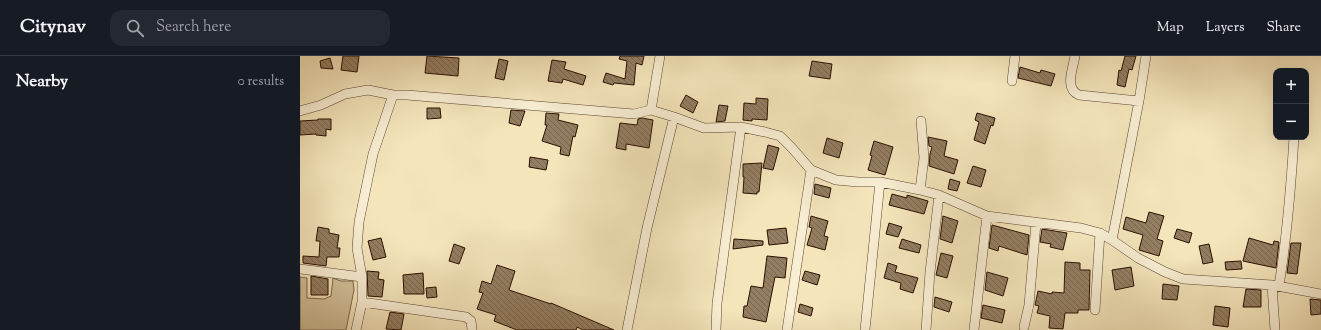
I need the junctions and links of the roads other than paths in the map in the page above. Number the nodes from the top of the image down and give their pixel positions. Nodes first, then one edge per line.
1 (660, 56) edge
2 (1015, 56) edge
3 (1075, 56) edge
4 (1146, 56) edge
5 (1012, 81) dead end
6 (393, 95) junction
7 (1139, 101) junction
8 (651, 110) junction
9 (300, 111) edge
10 (674, 117) junction
11 (921, 121) dead end
12 (741, 127) junction
13 (1294, 140) edge
14 (811, 170) junction
15 (880, 182) junction
16 (920, 190) junction
17 (939, 195) junction
18 (987, 216) junction
19 (1036, 223) junction
20 (1100, 233) junction
21 (1112, 240) junction
22 (300, 269) edge
23 (362, 277) junction
24 (1275, 285) junction
25 (1321, 294) edge
26 (362, 302) junction
27 (1095, 310) dead end
28 (1024, 327) dead end
29 (356, 330) edge
30 (472, 330) edge
31 (627, 330) edge
32 (716, 330) edge
33 (787, 330) edge
34 (865, 330) edge
35 (926, 330) edge
36 (974, 330) edge
37 (1275, 330) edge

1 - 8 street
2 - 5 street
3 - 7 street
4 - 7 street
6 - 8 street
6 - 9 street
6 - 23 street
7 - 21 street
8 - 10 street
10 - 12 street
10 - 31 street
11 - 16 street
12 - 14 street
12 - 32 street
13 - 24 street
14 - 15 street
14 - 33 street
15 - 16 street
15 - 34 street
16 - 17 street
17 - 18 street
17 - 35 street
18 - 19 street
18 - 36 street
19 - 20 street
19 - 28 street
20 - 21 street
20 - 27 street
21 - 24 street
22 - 23 street
23 - 26 street
24 - 25 street
24 - 37 street
26 - 29 street
26 - 30 street

